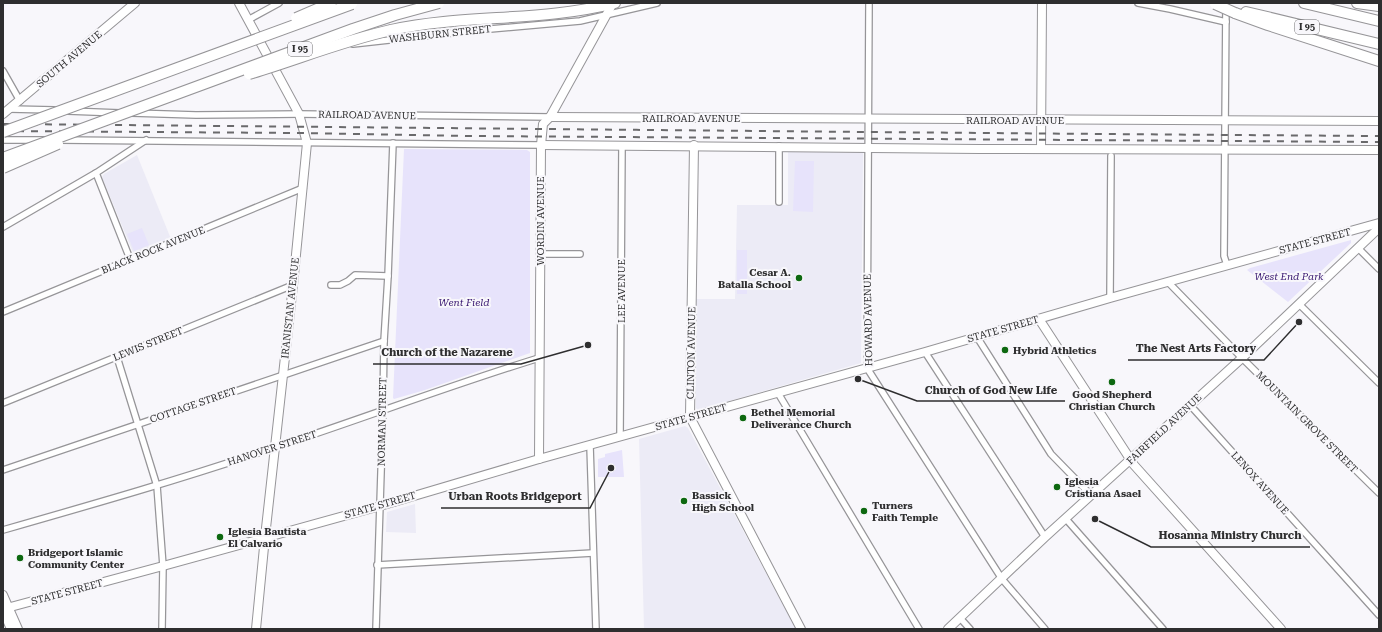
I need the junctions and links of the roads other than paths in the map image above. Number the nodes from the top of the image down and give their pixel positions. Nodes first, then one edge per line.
1 (135, 3) edge
2 (238, 3) edge
3 (279, 3) edge
4 (332, 3) edge
5 (355, 3) edge
6 (439, 3) edge
7 (614, 3) edge
8 (657, 3) edge
9 (869, 3) edge
10 (1042, 3) edge
11 (1138, 3) edge
12 (1226, 3) edge
13 (1304, 3) edge
14 (1357, 3) edge
15 (1212, 4) edge
16 (1379, 6) edge
17 (1234, 11) junction
18 (607, 14) junction
19 (248, 20) junction
20 (1379, 21) edge
21 (1226, 22) junction
22 (1379, 44) edge
23 (1379, 61) edge
24 (191, 63) junction
25 (275, 69) junction
26 (3, 71) edge
27 (162, 99) junction
28 (20, 101) junction
29 (7, 109) edge
30 (3, 114) edge
31 (299, 114) junction
32 (550, 117) junction
33 (868, 119) junction
34 (1042, 120) junction
35 (1225, 122) junction
36 (1379, 122) edge
37 (99, 123) junction
38 (3, 132) edge
39 (3, 140) edge
40 (146, 140) junction
41 (307, 143) junction
42 (393, 143) junction
43 (541, 145) junction
44 (622, 145) junction
45 (694, 145) junction
46 (779, 146) junction
47 (868, 147) junction
48 (1041, 148) junction
49 (1224, 149) junction
50 (1379, 150) edge
51 (1111, 156) dead end
52 (3, 158) edge
53 (3, 168) edge
54 (96, 173) junction
55 (303, 188) junction
56 (779, 202) dead end
57 (1379, 223) edge
58 (3, 227) edge
59 (1379, 228) edge
60 (1356, 230) junction
61 (1360, 245) junction
62 (540, 254) junction
63 (580, 254) dead end
64 (130, 259) junction
65 (1227, 265) junction
66 (1379, 269) edge
67 (388, 276) junction
68 (1168, 282) junction
69 (293, 284) junction
70 (331, 285) dead end
71 (1110, 298) junction
72 (1299, 304) junction
73 (3, 312) edge
74 (1039, 319) junction
75 (977, 337) junction
76 (384, 341) junction
77 (926, 352) junction
78 (116, 357) junction
79 (539, 358) junction
80 (1242, 358) junction
81 (867, 368) junction
82 (283, 375) junction
83 (1379, 383) edge
84 (778, 393) junction
85 (3, 403) edge
86 (1190, 405) junction
87 (383, 410) junction
88 (690, 417) junction
89 (138, 424) junction
90 (620, 437) junction
91 (590, 446) junction
92 (275, 448) junction
93 (539, 459) junction
94 (1130, 460) junction
95 (3, 470) edge
96 (158, 486) junction
97 (1379, 493) edge
98 (1091, 495) junction
99 (380, 506) junction
100 (1066, 519) junction
101 (3, 530) edge
102 (265, 537) junction
103 (1045, 538) junction
104 (593, 553) junction
105 (377, 565) junction
106 (163, 566) junction
107 (1002, 579) junction
108 (3, 595) edge
109 (5, 609) edge
110 (1379, 616) edge
111 (960, 618) junction
112 (11, 629) edge
113 (18, 629) edge
114 (162, 629) edge
115 (256, 629) edge
116 (376, 629) edge
117 (596, 629) edge
118 (801, 629) edge
119 (919, 629) edge
120 (948, 629) edge
121 (970, 629) edge
122 (1045, 629) edge
123 (1163, 629) edge
124 (1281, 629) edge

1 - 28 street, SOUTH AVENUE
2 - 19 street, IRANISTAN AVENUE
3 - 19 street
4 - 24 highway, bridge
5 - 24 highway, I 95, bridge
6 - 27 highway, I 95, bridge
7 - 18 street, WORDIN AVENUE
7 - 27 highway, bridge
8 - 18 street, WASHBURN STREET
9 - 33 street, HOWARD AVENUE
10 - 34 street
11 - 21 street
12 - 21 street
13 - 20 highway, I 95
14 - 16 highway
15 - 17 highway, bridge
17 - 22 highway, I 95
17 - 23 highway
18 - 25 street, WASHBURN STREET
18 - 32 street, WORDIN AVENUE
19 - 25 street, IRANISTAN AVENUE
21 - 35 street
24 - 38 highway, I 95, bridge
25 - 31 street, IRANISTAN AVENUE
26 - 28 street
27 - 37 highway, I 95, bridge
28 - 29 street, SOUTH AVENUE
29 - 30 street, SOUTH AVENUE
29 - 31 street, RAILROAD AVENUE
31 - 32 street, RAILROAD AVENUE
31 - 41 street, IRANISTAN AVENUE
32 - 33 street, RAILROAD AVENUE
32 - 43 street, WORDIN AVENUE
33 - 34 street, RAILROAD AVENUE
33 - 47 street, HOWARD AVENUE
34 - 35 street, RAILROAD AVENUE
34 - 48 street
35 - 36 street, RAILROAD AVENUE
35 - 49 street
37 - 52 highway, I 95, bridge
37 - 53 highway, bridge
39 - 40 street
40 - 41 street
40 - 54 street
41 - 42 street
41 - 55 street, IRANISTAN AVENUE
42 - 43 street
42 - 67 street, NORMAN STREET
43 - 44 street
43 - 62 street, WORDIN AVENUE
44 - 45 street
44 - 90 street, LEE AVENUE
45 - 46 street
45 - 88 street, CLINTON AVENUE
46 - 47 street
46 - 56 street
47 - 48 street
47 - 81 street, HOWARD AVENUE
48 - 49 street
49 - 50 street
49 - 65 street
51 - 71 street
54 - 58 street
54 - 64 street
55 - 64 street, BLACK ROCK AVENUE
55 - 69 street, IRANISTAN AVENUE
57 - 60 street, STATE STREET
59 - 61 street, FAIRFIELD AVENUE
60 - 61 street
60 - 65 street, STATE STREET
61 - 66 street
61 - 72 street, FAIRFIELD AVENUE
62 - 63 street
62 - 79 street, WORDIN AVENUE
64 - 73 street, BLACK ROCK AVENUE
65 - 68 street, STATE STREET
67 - 70 street
67 - 76 street, NORMAN STREET
68 - 71 street, STATE STREET
68 - 80 street, MOUNTAIN GROVE STREET
69 - 78 street, LEWIS STREET
69 - 82 street, IRANISTAN AVENUE
71 - 74 street, STATE STREET
72 - 80 street, FAIRFIELD AVENUE
72 - 83 street
74 - 75 street, STATE STREET
74 - 94 street
75 - 77 street, STATE STREET
75 - 98 street
76 - 82 street, COTTAGE STREET
76 - 87 street, NORMAN STREET
77 - 81 street, STATE STREET
77 - 103 street
78 - 85 street, LEWIS STREET
78 - 89 street
79 - 87 street, HANOVER STREET
79 - 93 street, WORDIN AVENUE
80 - 86 street, FAIRFIELD AVENUE
80 - 97 street, MOUNTAIN GROVE STREET
81 - 84 street, STATE STREET
81 - 107 street, HOWARD AVENUE
82 - 89 street, COTTAGE STREET
82 - 92 street, IRANISTAN AVENUE
84 - 88 street, STATE STREET
84 - 119 street
86 - 94 street, FAIRFIELD AVENUE
86 - 110 street, LENOX AVENUE
87 - 92 street, HANOVER STREET
87 - 99 street, NORMAN STREET
88 - 90 street, STATE STREET
88 - 118 street, CLINTON AVENUE
89 - 95 street, COTTAGE STREET
89 - 96 street
90 - 91 street, STATE STREET
91 - 93 street, STATE STREET
91 - 104 street
92 - 96 street, HANOVER STREET
92 - 102 street, IRANISTAN AVENUE
93 - 99 street, STATE STREET
94 - 98 street, FAIRFIELD AVENUE
94 - 124 street
96 - 101 street, HANOVER STREET
96 - 106 street
98 - 100 street, FAIRFIELD AVENUE
99 - 102 street, STATE STREET
99 - 105 street, NORMAN STREET
100 - 103 street, FAIRFIELD AVENUE
100 - 123 street
102 - 106 street, STATE STREET
102 - 115 street, IRANISTAN AVENUE
103 - 107 street, FAIRFIELD AVENUE
104 - 105 street
104 - 117 street
105 - 116 street, NORMAN STREET
106 - 109 street, STATE STREET
106 - 114 street
107 - 111 street, FAIRFIELD AVENUE
107 - 122 street, HOWARD AVENUE
108 - 109 street
109 - 112 street
109 - 113 street
111 - 120 street, FAIRFIELD AVENUE
111 - 121 street

